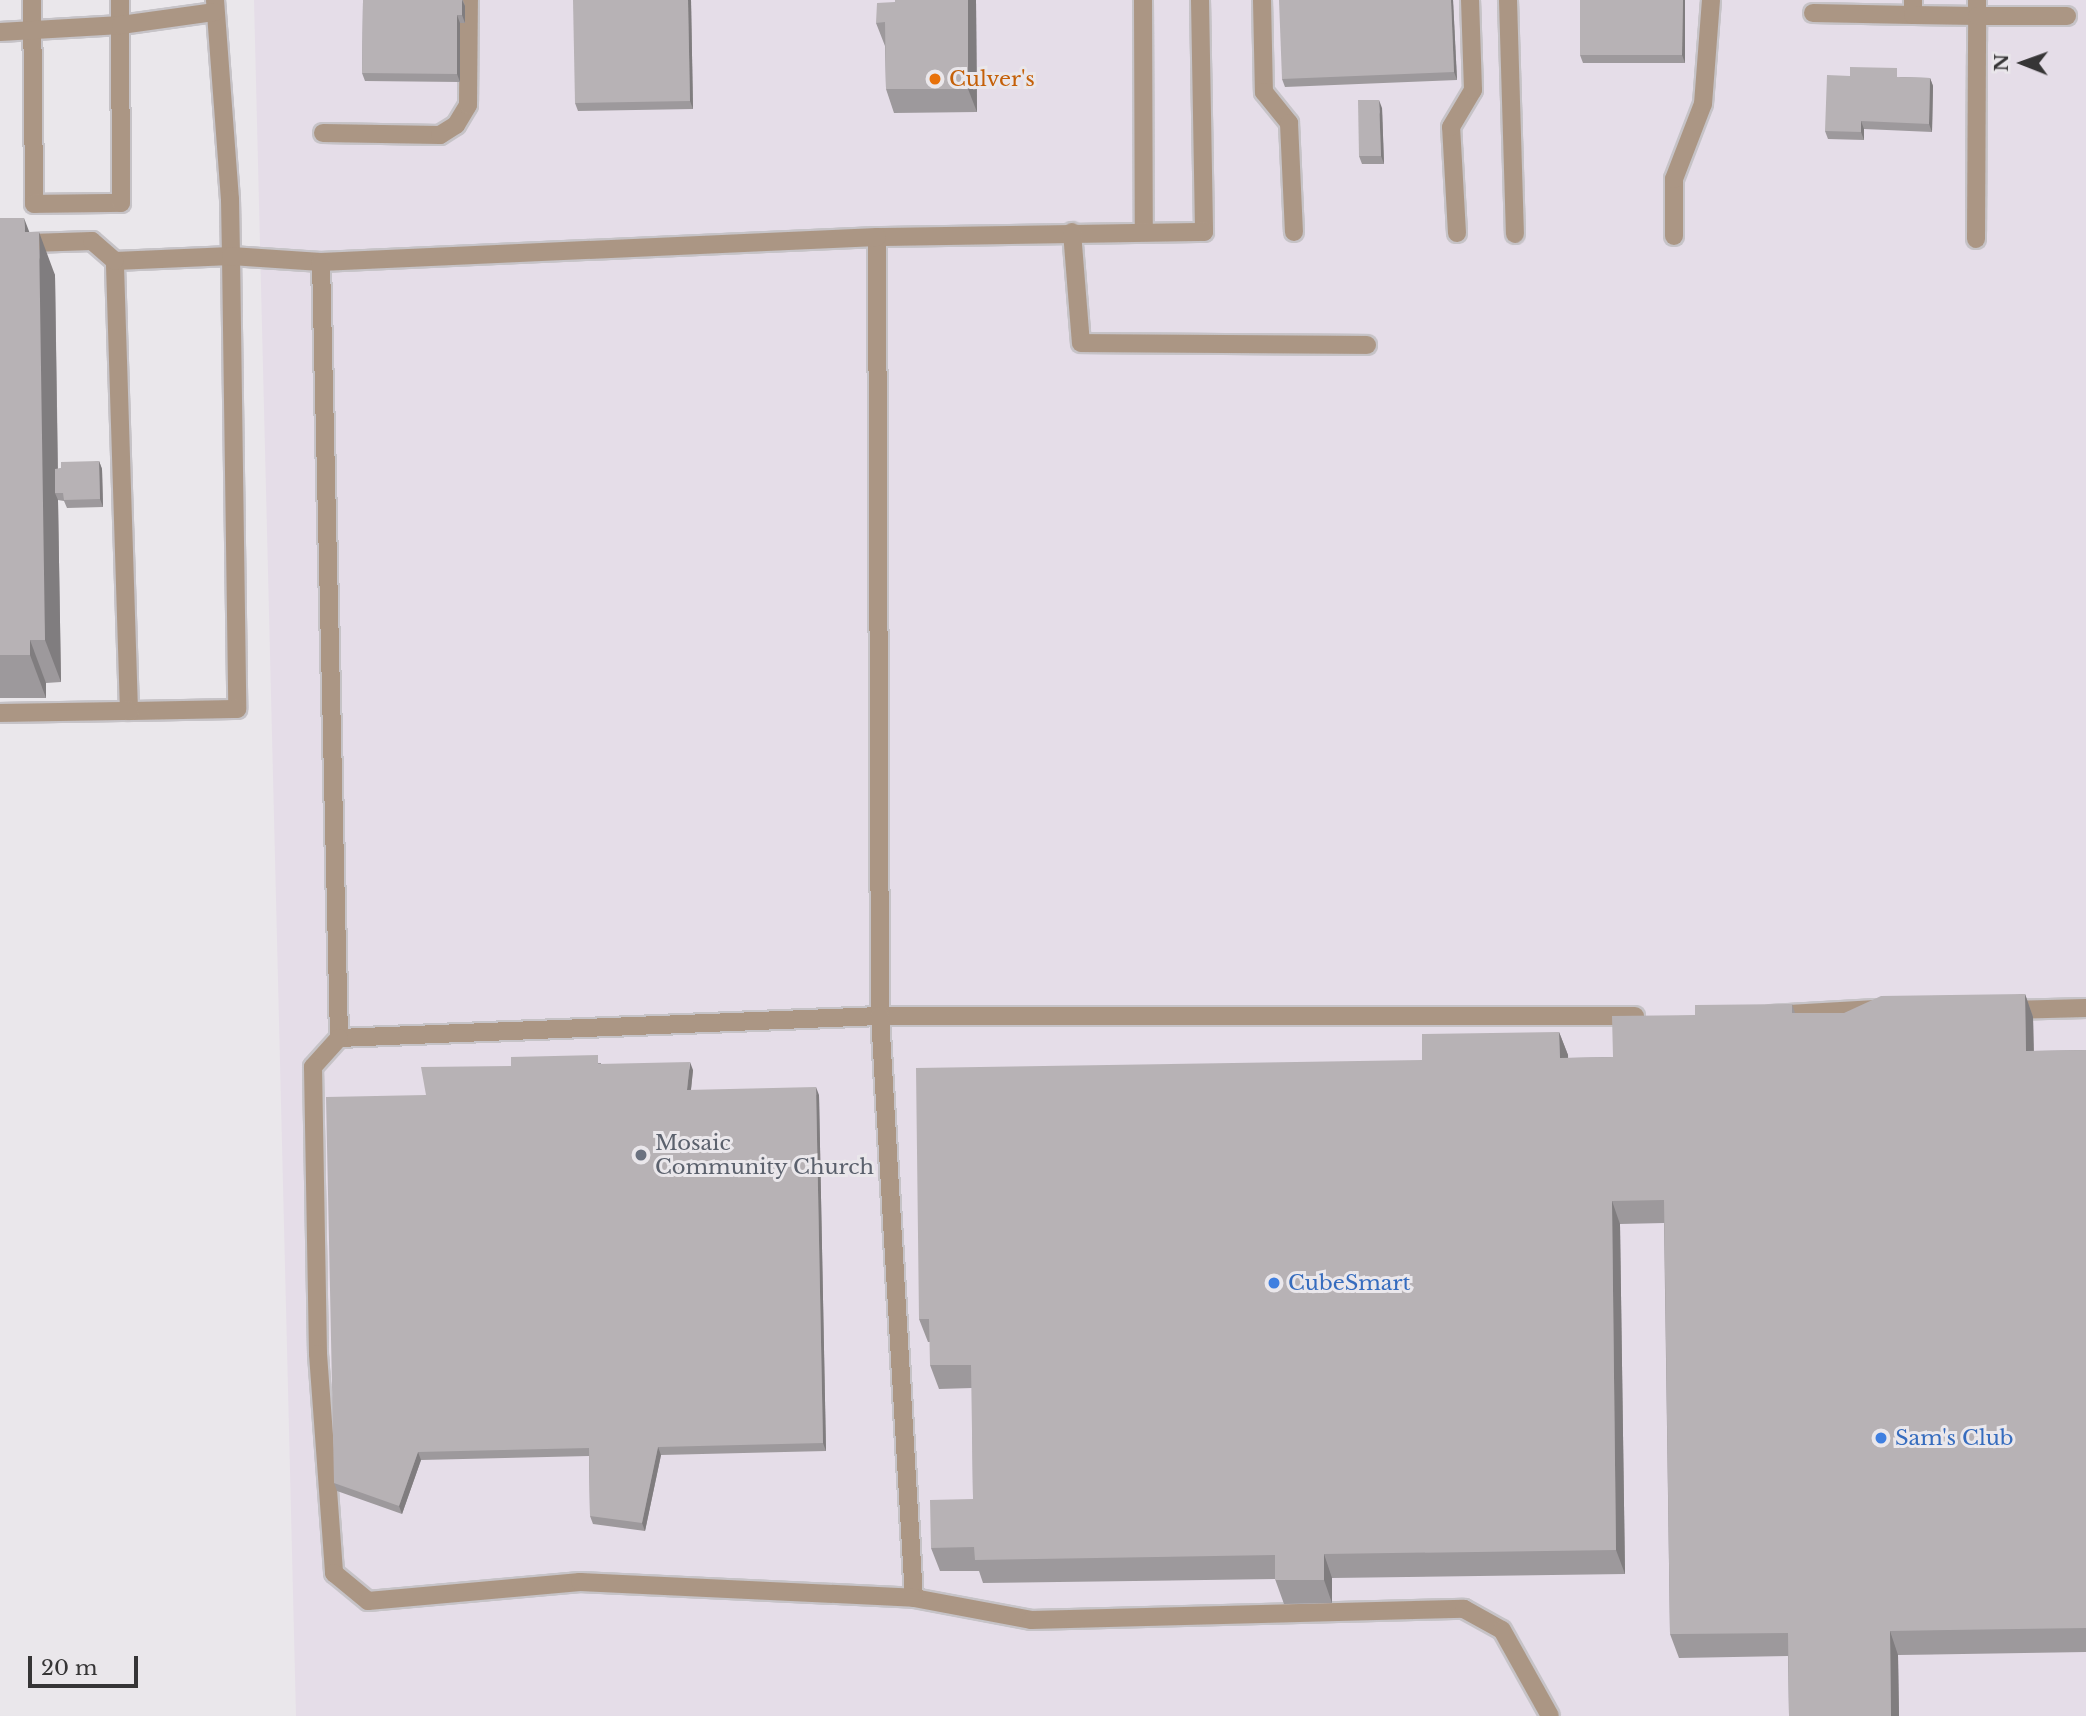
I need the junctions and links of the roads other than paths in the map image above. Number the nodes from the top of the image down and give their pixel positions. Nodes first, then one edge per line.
1 (32, 0) edge
2 (120, 0) edge
3 (469, 0) edge
4 (1143, 0) edge
5 (1200, 0) edge
6 (1262, 0) edge
7 (1470, 0) edge
8 (1508, 0) edge
9 (1711, 0) edge
10 (215, 6) edge
11 (1913, 8) edge
12 (1977, 8) edge
13 (1813, 13) dead end
14 (2067, 16) dead end
15 (121, 25) junction
16 (33, 30) junction
17 (0, 32) edge
18 (323, 133) dead end
19 (1144, 230) junction
20 (1294, 232) dead end
21 (1072, 233) junction
22 (1457, 233) dead end
23 (1516, 234) dead end
24 (1674, 236) dead end
25 (877, 237) junction
26 (1976, 239) dead end
27 (0, 244) edge
28 (231, 256) junction
29 (115, 261) junction
30 (321, 262) junction
31 (1367, 345) dead end
32 (129, 711) junction
33 (0, 713) edge
34 (2086, 1008) edge
35 (1893, 1009) edge
36 (1985, 1010) edge
37 (880, 1016) junction
38 (1658, 1016) edge
39 (1755, 1016) edge
40 (339, 1038) junction
41 (914, 1598) junction
42 (1550, 1716) edge

1 - 16 lane
2 - 15 lane
3 - 18 lane
4 - 19 lane
5 - 19 lane
6 - 20 lane
7 - 22 lane
8 - 23 lane
9 - 24 lane
10 - 15 lane
10 - 28 lane
11 - 12 lane
11 - 13 lane
12 - 14 lane
12 - 26 lane
15 - 16 lane
15 - 16 lane
16 - 17 lane
19 - 21 lane
21 - 25 lane
21 - 31 lane
25 - 30 lane
25 - 37 lane
27 - 29 lane
28 - 29 lane
28 - 30 lane
28 - 32 lane
29 - 32 lane
30 - 40 lane
32 - 33 lane
34 - 36 lane
35 - 39 lane
37 - 38 lane
37 - 40 lane
37 - 41 lane
40 - 41 lane
41 - 42 lane

